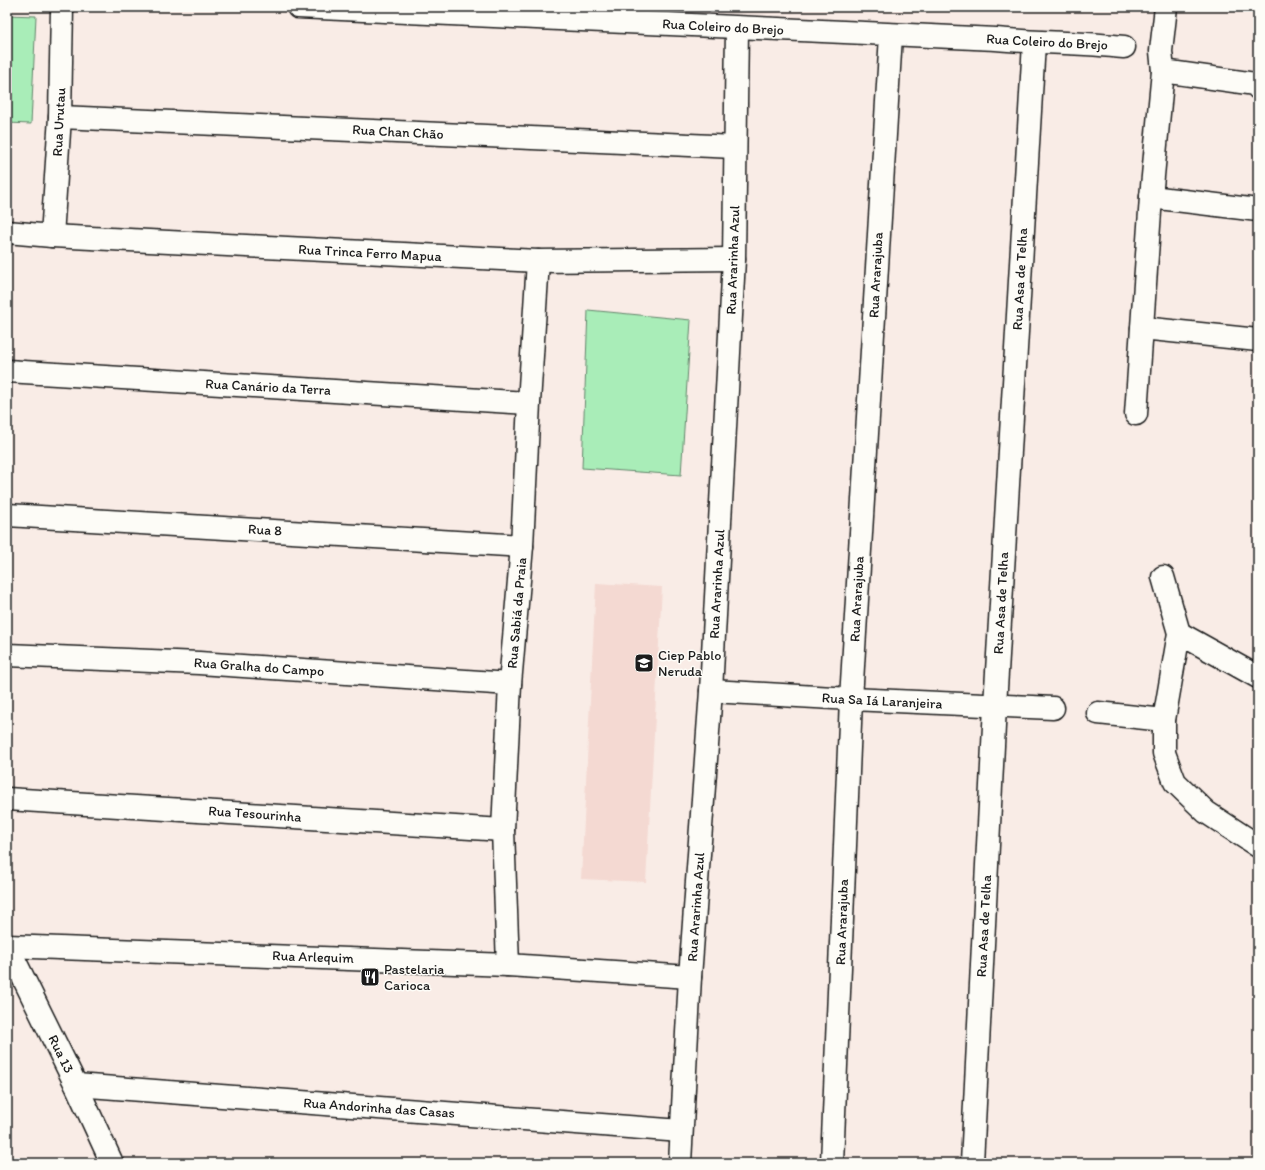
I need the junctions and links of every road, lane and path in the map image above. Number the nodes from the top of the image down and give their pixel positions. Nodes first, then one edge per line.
1 (62, 7) edge
2 (298, 7) edge
3 (1166, 7) edge
4 (737, 28) junction
5 (891, 35) junction
6 (1034, 42) junction
7 (1124, 47) dead end
8 (1163, 71) junction
9 (1258, 96) edge
10 (60, 118) junction
11 (735, 148) junction
12 (1151, 197) junction
13 (1258, 210) edge
14 (7, 232) edge
15 (52, 236) junction
16 (734, 259) junction
17 (538, 261) junction
18 (1142, 328) junction
19 (1258, 340) edge
20 (7, 371) edge
21 (529, 403) junction
22 (1136, 414) dead end
23 (7, 515) edge
24 (522, 546) junction
25 (1163, 577) dead end
26 (1179, 633) junction
27 (7, 655) edge
28 (1258, 677) edge
29 (510, 684) junction
30 (711, 691) junction
31 (851, 699) junction
32 (995, 706) junction
33 (1054, 708) dead end
34 (1098, 713) dead end
35 (1164, 720) junction
36 (7, 799) edge
37 (503, 830) junction
38 (1258, 846) edge
39 (7, 945) edge
40 (508, 965) junction
41 (690, 978) junction
42 (76, 1085) junction
43 (681, 1130) junction
44 (112, 1163) edge
45 (680, 1163) edge
46 (832, 1163) edge
47 (972, 1163) edge

1 - 10 street, Rua Urutau
2 - 4 street, Rua Coleiro do Brejo
3 - 8 street
4 - 5 street, Rua Coleiro do Brejo
4 - 11 street, Rua Ararinha Azul
5 - 6 street, Rua Coleiro do Brejo
5 - 31 street, Rua Ararajuba
6 - 7 street, Rua Coleiro do Brejo
6 - 32 street, Rua Asa de Telha
8 - 9 street
8 - 12 street
10 - 11 street, Rua Chan Chão
10 - 15 street, Rua Urutau
11 - 16 street, Rua Ararinha Azul
12 - 13 street
12 - 18 street
14 - 15 street, Rua Trinca Ferro Mapua
15 - 17 street, Rua Trinca Ferro Mapua
16 - 17 street, Rua Trinca Ferro Mapua
16 - 30 street, Rua Ararinha Azul
17 - 21 street, Rua Sabiá da Praia
18 - 19 street
18 - 22 street
20 - 21 street, Rua Canário da Terra
21 - 24 street, Rua Sabiá da Praia
23 - 24 street, Rua 8
24 - 29 street, Rua Sabiá da Praia
25 - 26 street
26 - 28 street
26 - 35 street
27 - 29 street, Rua Gralha do Campo
29 - 37 street, Rua Sabiá da Praia
30 - 31 street, Rua Sa Iá Laranjeira
30 - 41 street, Rua Ararinha Azul
31 - 32 street, Rua Sa Iá Laranjeira
31 - 46 street, Rua Ararajuba
32 - 33 street, Rua Sa Iá Laranjeira
32 - 47 street, Rua Asa de Telha
34 - 35 street
35 - 38 street
36 - 37 street, Rua Tesourinha
37 - 40 street, Rua Sabiá da Praia
39 - 40 street, Rua Arlequim
39 - 42 street, Rua 13
40 - 41 street, Rua Arlequim
41 - 43 street, Rua Ararinha Azul
42 - 43 street, Rua Andorinha das Casas
42 - 44 street, Rua 13
43 - 45 street, Rua Ararinha Azul

